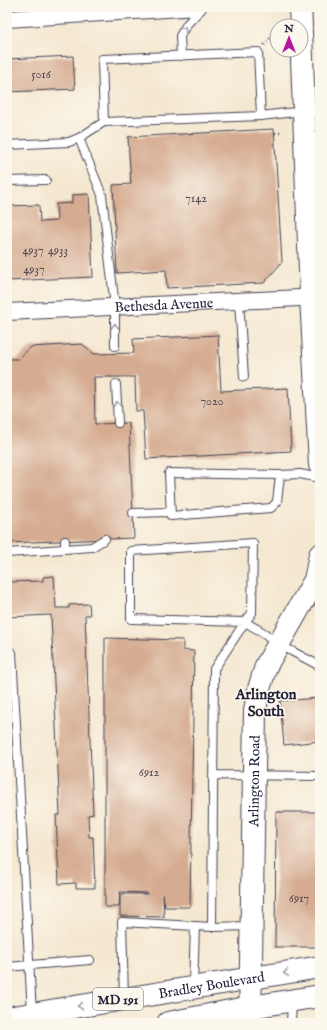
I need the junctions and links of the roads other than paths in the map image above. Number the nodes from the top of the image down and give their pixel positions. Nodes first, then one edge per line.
1 (198, 7) edge
2 (202, 7) edge
3 (300, 7) edge
4 (301, 18) edge
5 (7, 19) edge
6 (181, 56) junction
7 (302, 58) edge
8 (304, 111) junction
9 (261, 116) junction
10 (104, 122) junction
11 (79, 138) junction
12 (7, 145) edge
13 (46, 180) dead end
14 (7, 181) edge
15 (316, 297) edge
16 (239, 301) junction
17 (115, 307) junction
18 (7, 312) edge
19 (115, 346) dead end
20 (244, 377) dead end
21 (116, 384) dead end
22 (118, 423) dead end
23 (320, 457) edge
24 (280, 475) junction
25 (320, 478) edge
26 (171, 512) junction
27 (132, 513) dead end
28 (105, 539) dead end
29 (7, 553) edge
30 (320, 555) edge
31 (244, 622) junction
32 (278, 644) junction
33 (12, 653) dead end
34 (320, 666) edge
35 (255, 774) junction
36 (213, 775) junction
37 (320, 776) edge
38 (195, 926) junction
39 (252, 926) junction
40 (212, 927) junction
41 (90, 960) dead end
42 (29, 965) junction
43 (7, 967) edge
44 (320, 967) edge
45 (251, 978) junction
46 (193, 988) junction
47 (320, 996) edge
48 (124, 998) junction
49 (292, 1001) junction
50 (32, 1013) junction
51 (250, 1015) edge
52 (7, 1018) edge
53 (168, 1023) edge
54 (291, 1023) edge

1 - 5 street
6 -> 2 lane
3 - 4 main road
6 - 9 lane
6 - 10 lane
7 - 8 main road
8 - 9 lane
8 - 15 main road
9 - 10 lane
10 - 11 lane
11 - 12 lane
11 - 17 lane
13 - 14 lane
15 - 16 street, Bethesda Avenue
15 - 23 main road
16 - 17 street, Bethesda Avenue
16 - 20 lane
17 - 18 street, Bethesda Avenue
19 -> 17 lane
22 -> 21 lane
24 - 25 lane
24 - 26 lane
24 - 26 lane
26 - 27 lane
28 - 29 lane
30 - 32 main road, Arlington Road
31 - 31 lane
31 - 32 lane
31 - 36 lane
32 - 34 lane
32 - 35 main road, Arlington Road
33 - 42 lane
35 - 36 lane
35 - 37 lane
35 - 39 main road, Arlington Road
36 - 40 lane
38 - 40 lane
38 - 46 lane
38 - 48 lane
39 - 40 lane
39 - 45 main road, Arlington Road
41 - 42 lane
42 - 43 lane
42 - 50 lane
44 -> 45 main road, Bradley Boulevard / MD 191
45 - 46 main road, Bradley Boulevard / MD 191
45 - 51 main road, Arlington Road
46 - 48 main road, Bradley Boulevard / MD 191
47 - 49 main road, Bradley Boulevard
48 -> 50 main road, Bradley Boulevard / MD 191
49 - 51 main road, Bradley Boulevard
49 - 54 lane
50 - 52 main road, Bradley Boulevard / MD 191
51 - 53 main road, Bradley Boulevard

